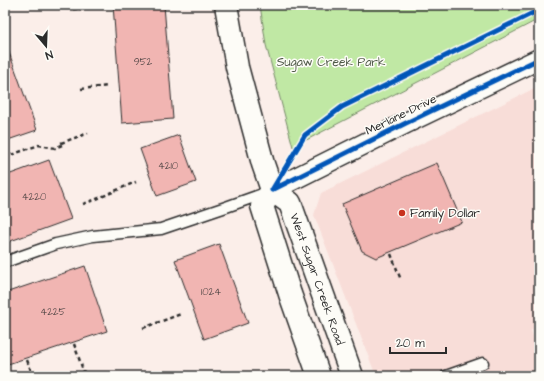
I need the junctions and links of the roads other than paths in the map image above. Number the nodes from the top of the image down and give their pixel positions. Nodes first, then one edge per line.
1 (226, 5) edge
2 (539, 59) edge
3 (272, 190) junction
4 (5, 262) edge
5 (483, 363) dead end
6 (319, 376) edge
7 (352, 376) edge
8 (446, 376) edge

1 - 3 main road
2 - 3 street, Merlane Drive
3 - 4 lane
3 - 6 main road
3 - 7 main road, West Sugar Creek Road
5 - 8 lane

